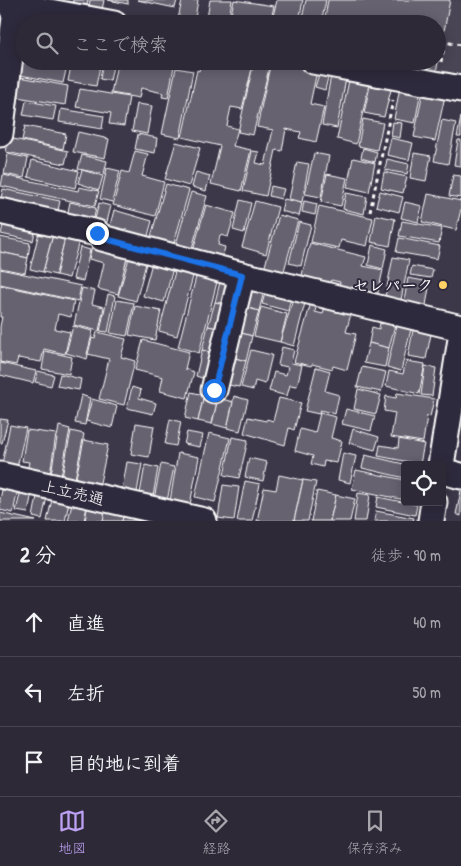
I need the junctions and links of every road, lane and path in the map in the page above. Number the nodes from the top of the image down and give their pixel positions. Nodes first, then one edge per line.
1 (11, 2) edge
2 (72, 15) edge
3 (446, 42) edge
4 (461, 45) edge
5 (360, 70) edge
6 (397, 77) junction
7 (4, 86) edge
8 (461, 89) edge
9 (0, 134) edge
10 (0, 211) edge
11 (370, 212) dead end
12 (242, 275) junction
13 (461, 328) edge
14 (461, 339) edge
15 (214, 390) dead end
16 (442, 461) edge
17 (446, 471) edge
18 (0, 475) edge
19 (461, 476) edge
20 (433, 506) edge
21 (204, 521) edge
22 (431, 521) edge

1 - 2 street
1 - 7 street
3 - 4 path
5 - 6 street
6 - 8 street
6 - 11 path
7 - 9 street
10 - 12 street
12 - 13 street
12 - 15 street
14 - 16 street
17 - 19 street
18 - 21 street, 上立売通
20 - 22 street

